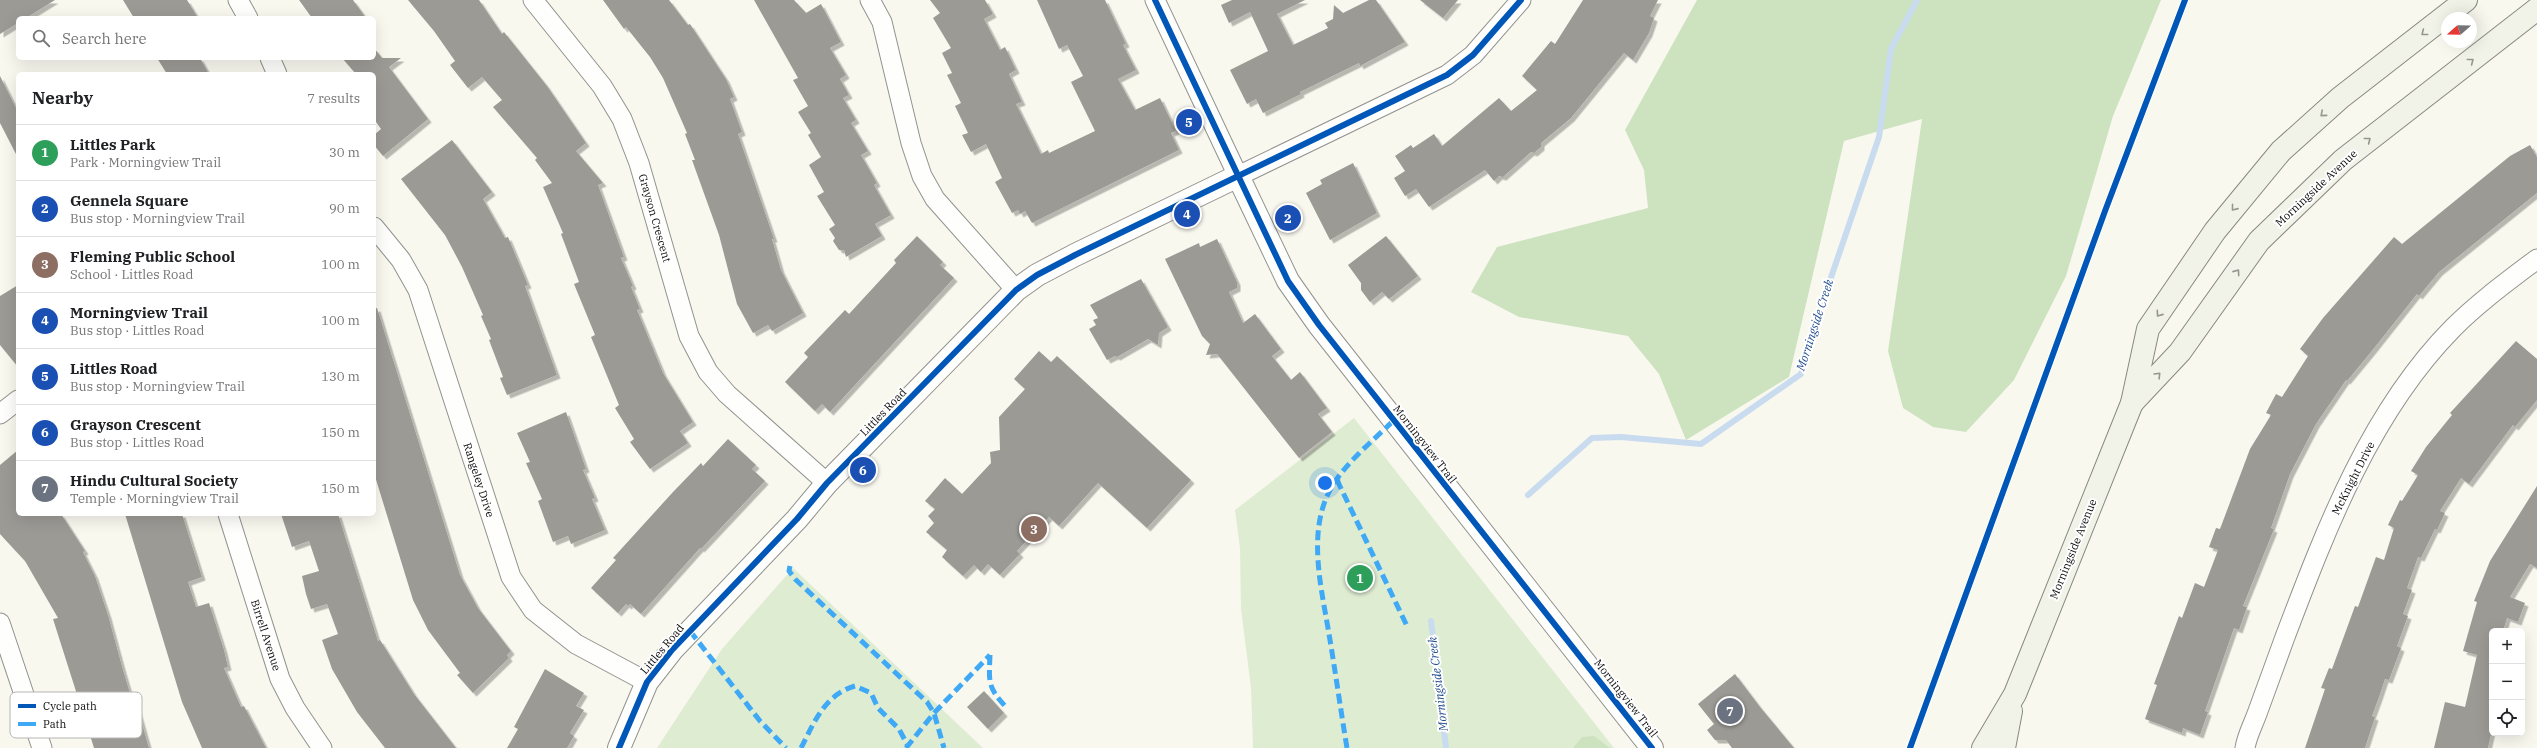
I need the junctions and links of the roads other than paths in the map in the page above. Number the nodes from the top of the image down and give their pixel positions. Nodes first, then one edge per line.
1 (238, 0) edge
2 (533, 0) edge
3 (870, 0) edge
4 (1155, 0) edge
5 (1521, 0) edge
6 (2466, 0) edge
7 (2537, 9) edge
8 (247, 16) edge
9 (271, 60) edge
10 (276, 72) edge
11 (1238, 176) junction
12 (376, 229) edge
13 (2537, 259) edge
14 (1016, 290) junction
15 (16, 402) edge
16 (2132, 403) junction
17 (0, 414) edge
18 (827, 483) junction
19 (229, 516) edge
20 (0, 623) edge
21 (647, 682) junction
22 (23, 692) edge
23 (2015, 694) junction
24 (39, 738) edge
25 (42, 748) edge
26 (322, 748) edge
27 (619, 748) edge
28 (1652, 748) edge
29 (1983, 748) edge
30 (2004, 748) edge
31 (2245, 748) edge

1 - 8 street
2 - 18 street, Grayson Crescent
3 - 14 street
4 - 11 street, Morningview Trail
5 - 11 street
6 -> 16 main road, Morningside Avenue
16 -> 7 main road, Morningside Avenue
9 - 10 street
11 - 14 street, Littles Road
11 - 28 street, Morningview Trail
12 - 21 street, Rangeley Drive
13 - 31 street, McKnight Drive
14 - 18 street, Littles Road
15 - 17 street
16 - 23 main road, Morningside Avenue
18 - 21 street, Littles Road
19 - 26 street, Birrell Avenue
20 - 22 street
21 - 27 street, Littles Road
23 - 29 main road, Morningside Avenue
23 - 30 main road, Morningside Avenue
24 - 25 street

